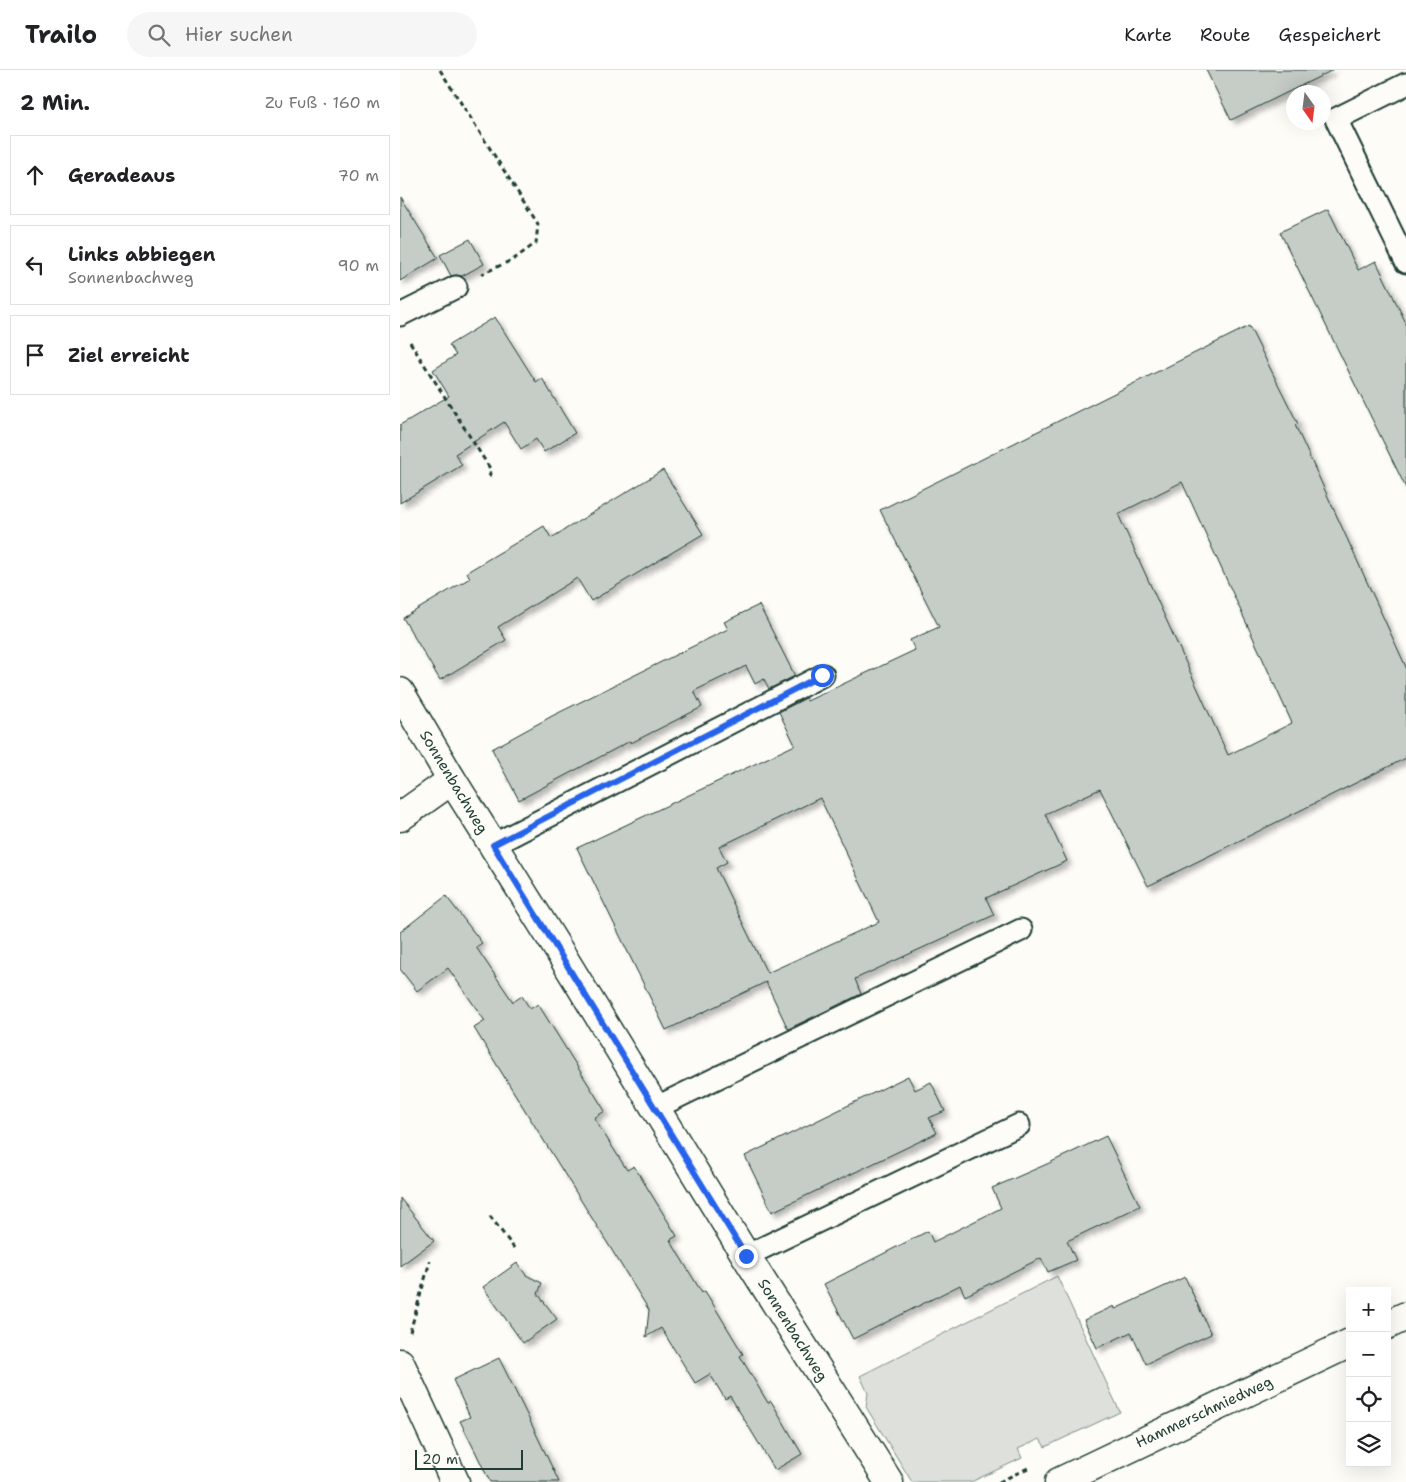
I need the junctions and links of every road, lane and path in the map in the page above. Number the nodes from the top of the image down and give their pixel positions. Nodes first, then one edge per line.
1 (440, 70) edge
2 (1406, 84) edge
3 (1406, 262) edge
4 (456, 287) joint
5 (403, 325) edge
6 (488, 480) dead end
7 (822, 675) dead end
8 (400, 692) edge
9 (452, 780) junction
10 (400, 817) edge
11 (493, 845) junction
12 (1021, 930) dead end
13 (655, 1108) junction
14 (1019, 1125) dead end
15 (490, 1216) dead end
16 (514, 1248) dead end
17 (746, 1256) junction
18 (430, 1261) dead end
19 (1406, 1316) edge
20 (1391, 1323) edge
21 (1346, 1345) edge
22 (400, 1363) edge
23 (455, 1482) edge
24 (890, 1482) edge
25 (1059, 1482) edge

1 - 4 path
2 - 3 lane
4 - 5 lane
5 - 6 path
7 - 11 lane
8 - 9 street, Sonnenbachweg
9 - 10 street
9 - 11 street, Sonnenbachweg
11 - 13 street, Sonnenbachweg
12 - 13 lane
13 - 17 street, Sonnenbachweg
14 - 17 lane
15 - 16 path
17 - 24 street, Sonnenbachweg
18 - 22 path
19 - 20 street
21 - 25 street, Hammerschmiedweg
22 - 23 street

